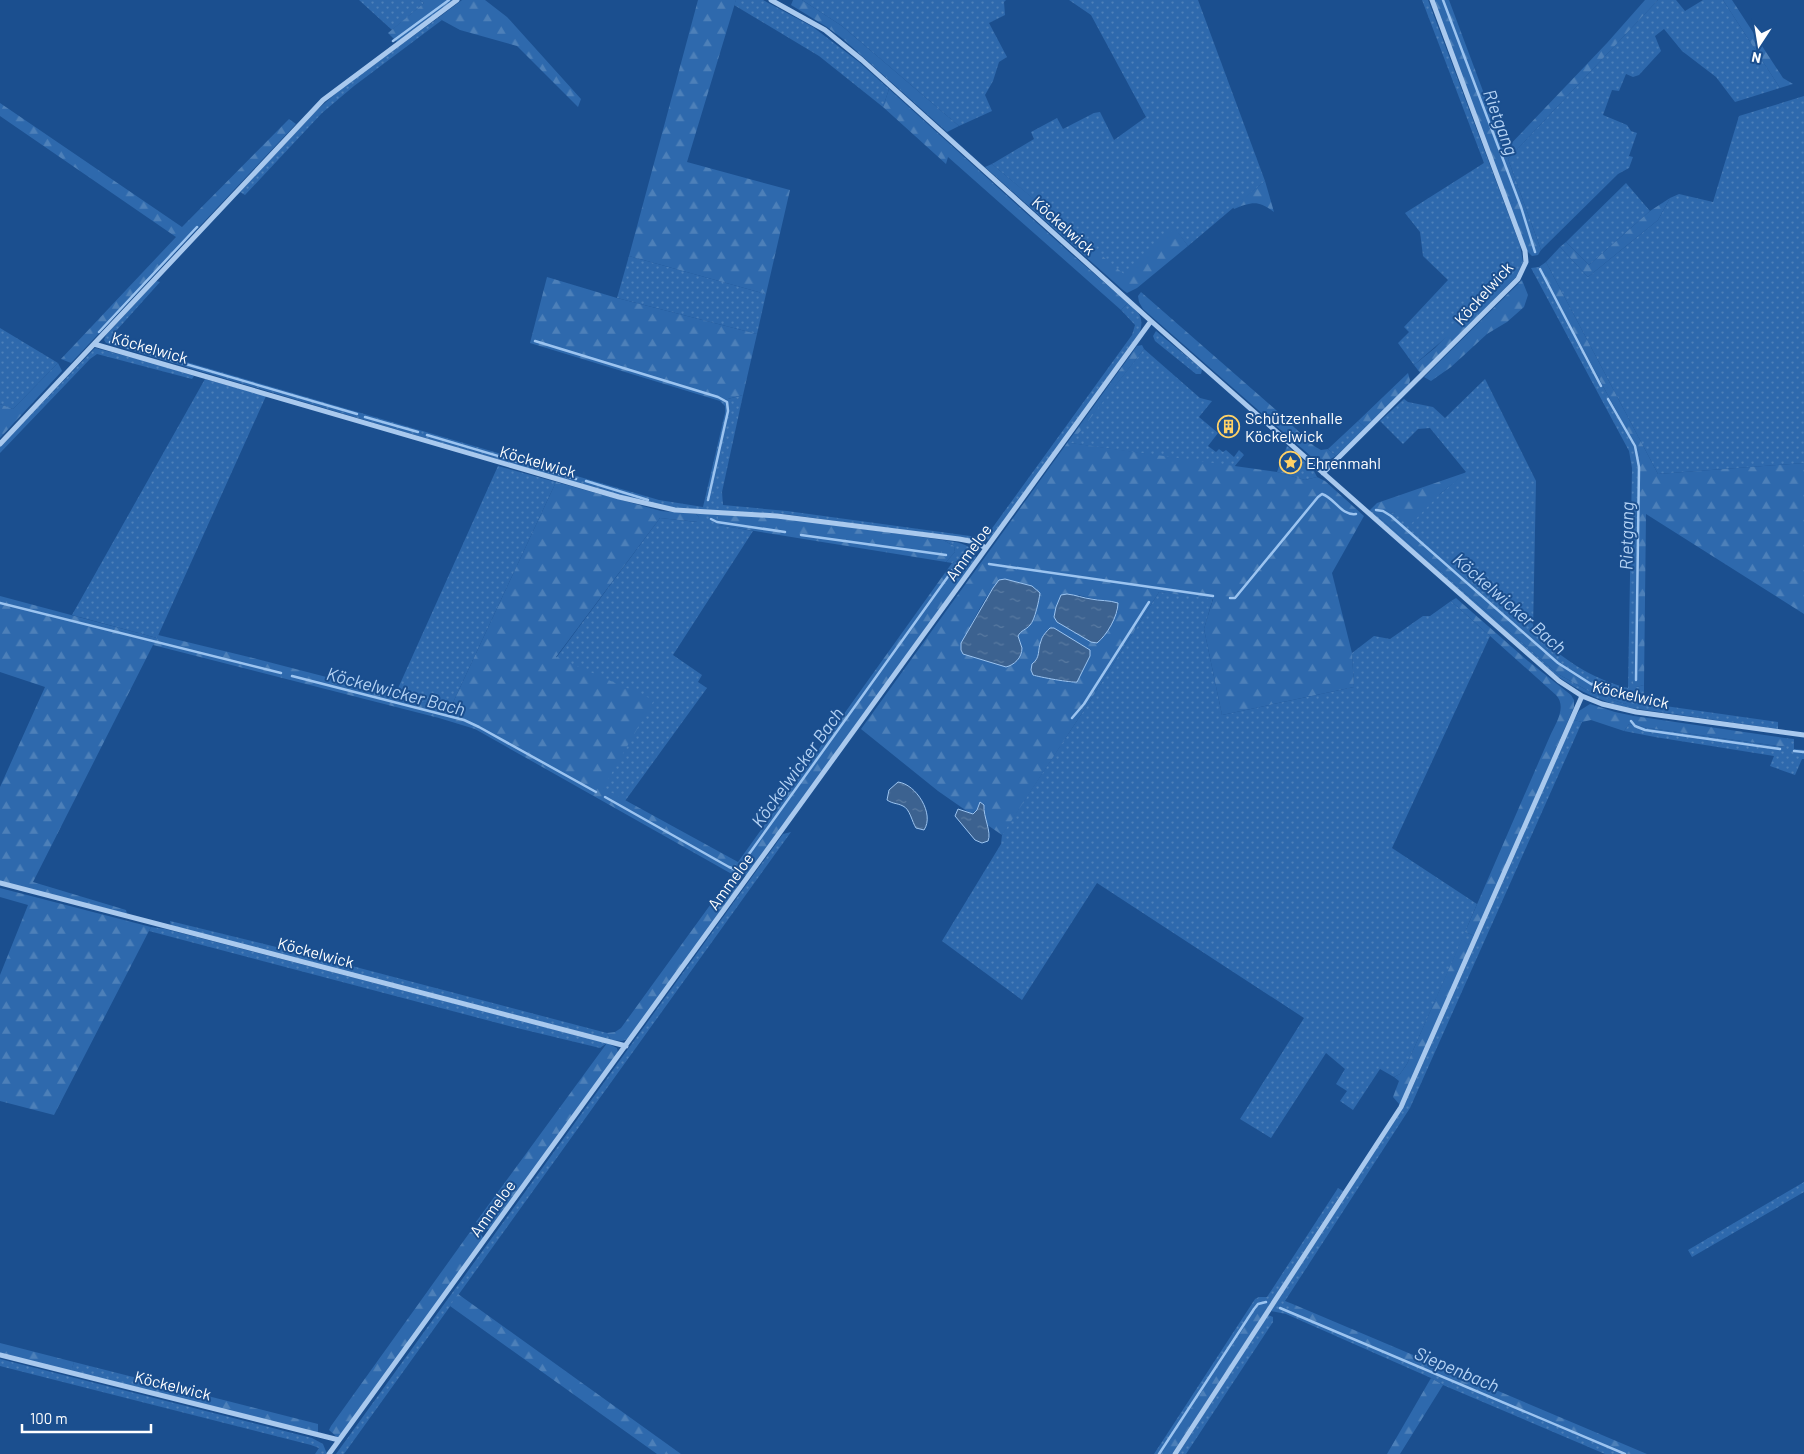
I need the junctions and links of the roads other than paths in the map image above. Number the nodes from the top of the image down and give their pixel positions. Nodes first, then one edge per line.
1 (457, 0) edge
2 (771, 0) edge
3 (787, 0) edge
4 (1432, 0) edge
5 (781, 5) junction
6 (1151, 321) junction
7 (94, 344) junction
8 (0, 444) edge
9 (1324, 473) junction
10 (986, 548) junction
11 (1582, 696) junction
12 (1804, 735) edge
13 (0, 883) edge
14 (626, 1046) junction
15 (0, 1354) edge
16 (339, 1440) junction
17 (329, 1454) edge
18 (1175, 1454) edge

1 - 7 street, Köckelwick
2 - 5 street, Köckelwick
3 - 5 street
4 - 9 street, Köckelwick
5 - 6 street, Köckelwick
6 - 9 street, Köckelwick
6 - 10 street, Ammeloe
7 - 8 street, Köckelwick
7 - 10 street, Köckelwick
9 - 11 street, Köckelwick
10 - 14 street, Ammeloe
11 - 12 street, Köckelwick
11 - 18 street
13 - 14 street, Köckelwick
14 - 16 street, Ammeloe
15 - 16 street, Köckelwick
16 - 17 street, Ammeloe

